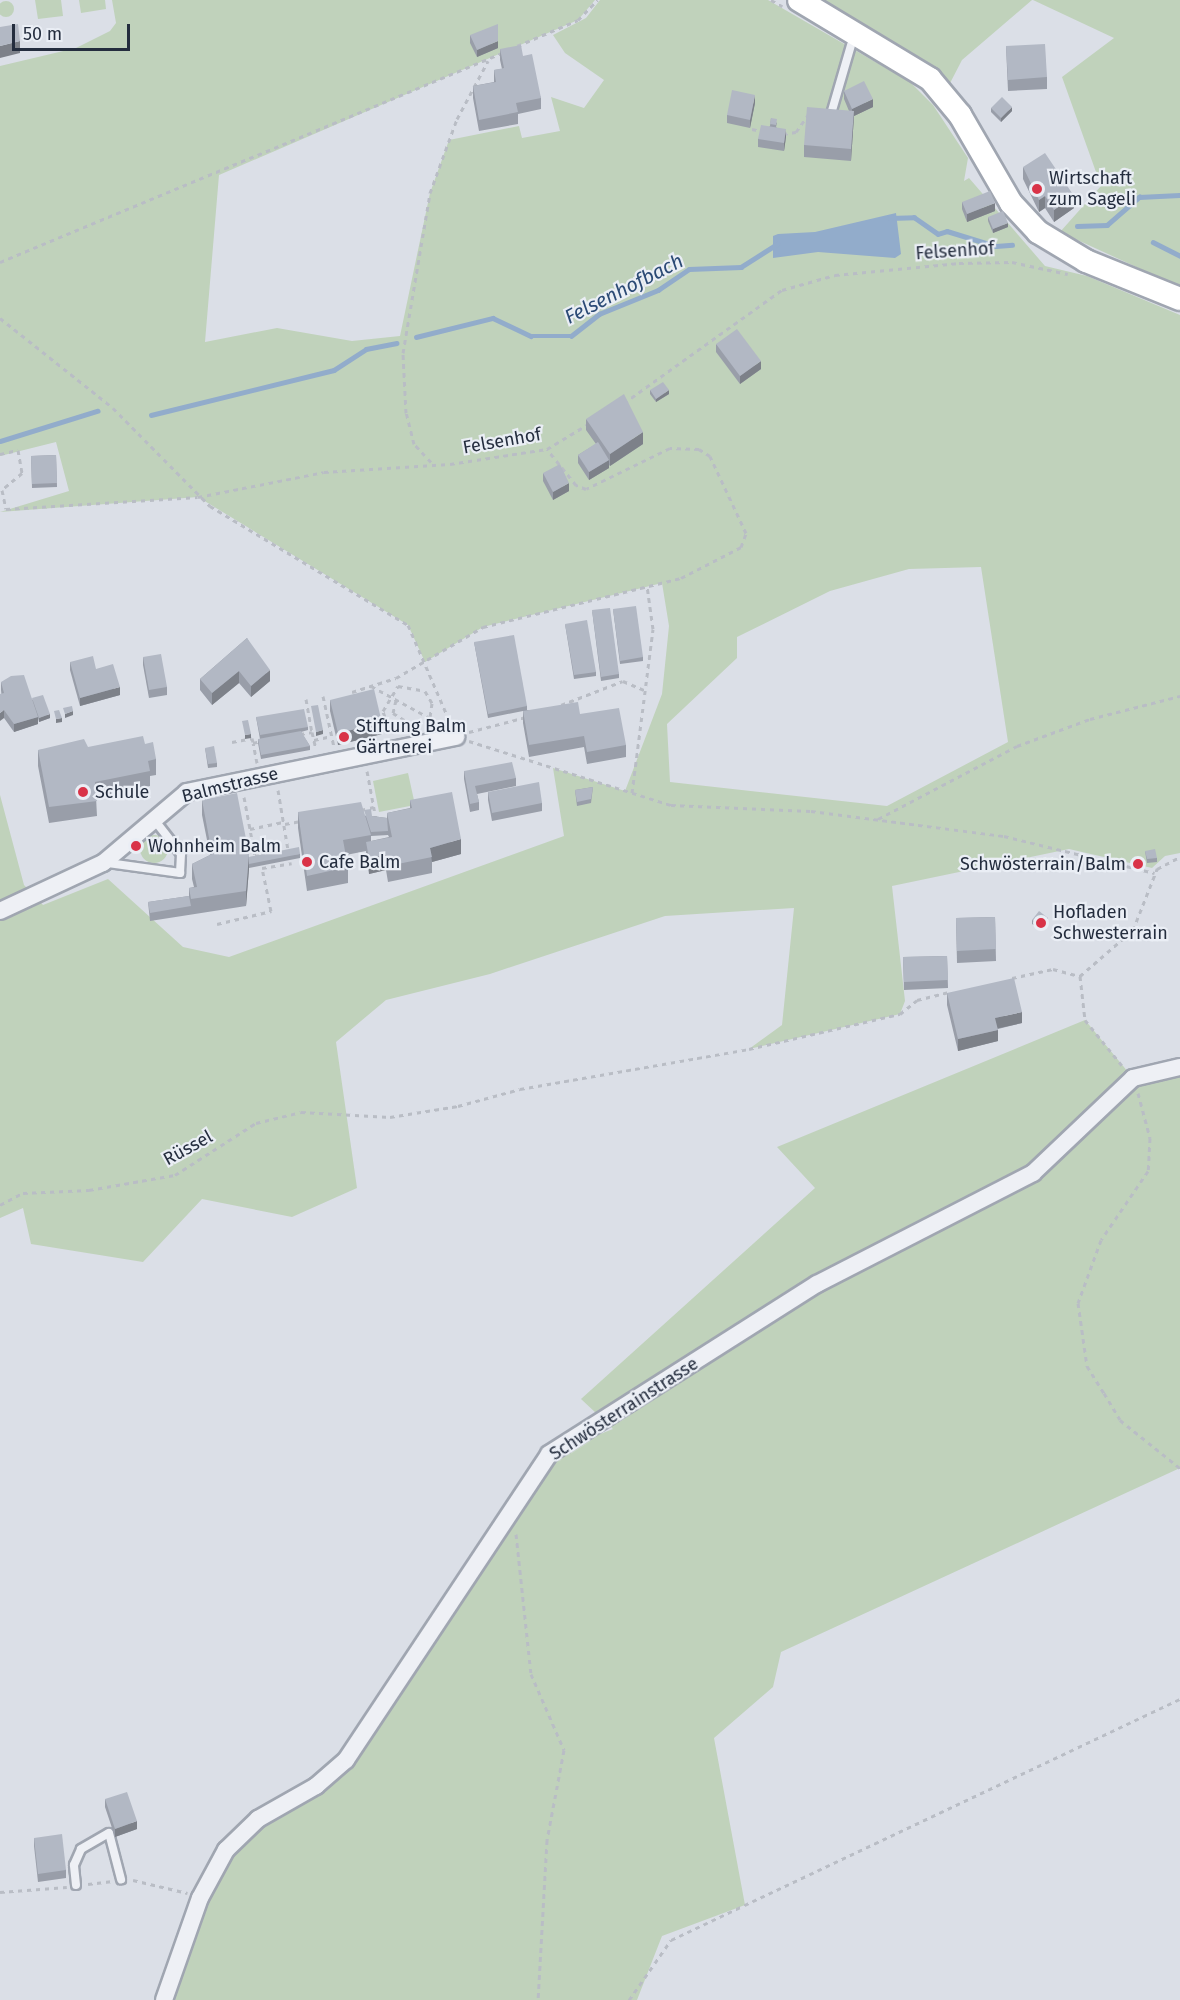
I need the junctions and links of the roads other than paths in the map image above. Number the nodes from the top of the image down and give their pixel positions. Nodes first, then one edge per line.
1 (799, 0) edge
2 (851, 45) dead end
3 (831, 114) edge
4 (1180, 299) edge
5 (448, 739) road end
6 (152, 818) junction
7 (103, 863) junction
8 (0, 911) edge
9 (1180, 1067) edge
10 (121, 1879) road end
11 (76, 1885) road end
12 (164, 2000) edge

1 - 4 street
2 - 3 lane
5 - 6 street, Balmstrasse
6 - 7 street, Balmstrasse
6 - 7 lane
7 - 8 street, Balmstrasse
9 - 12 street, Schwösterrainstrasse
10 - 11 lane

